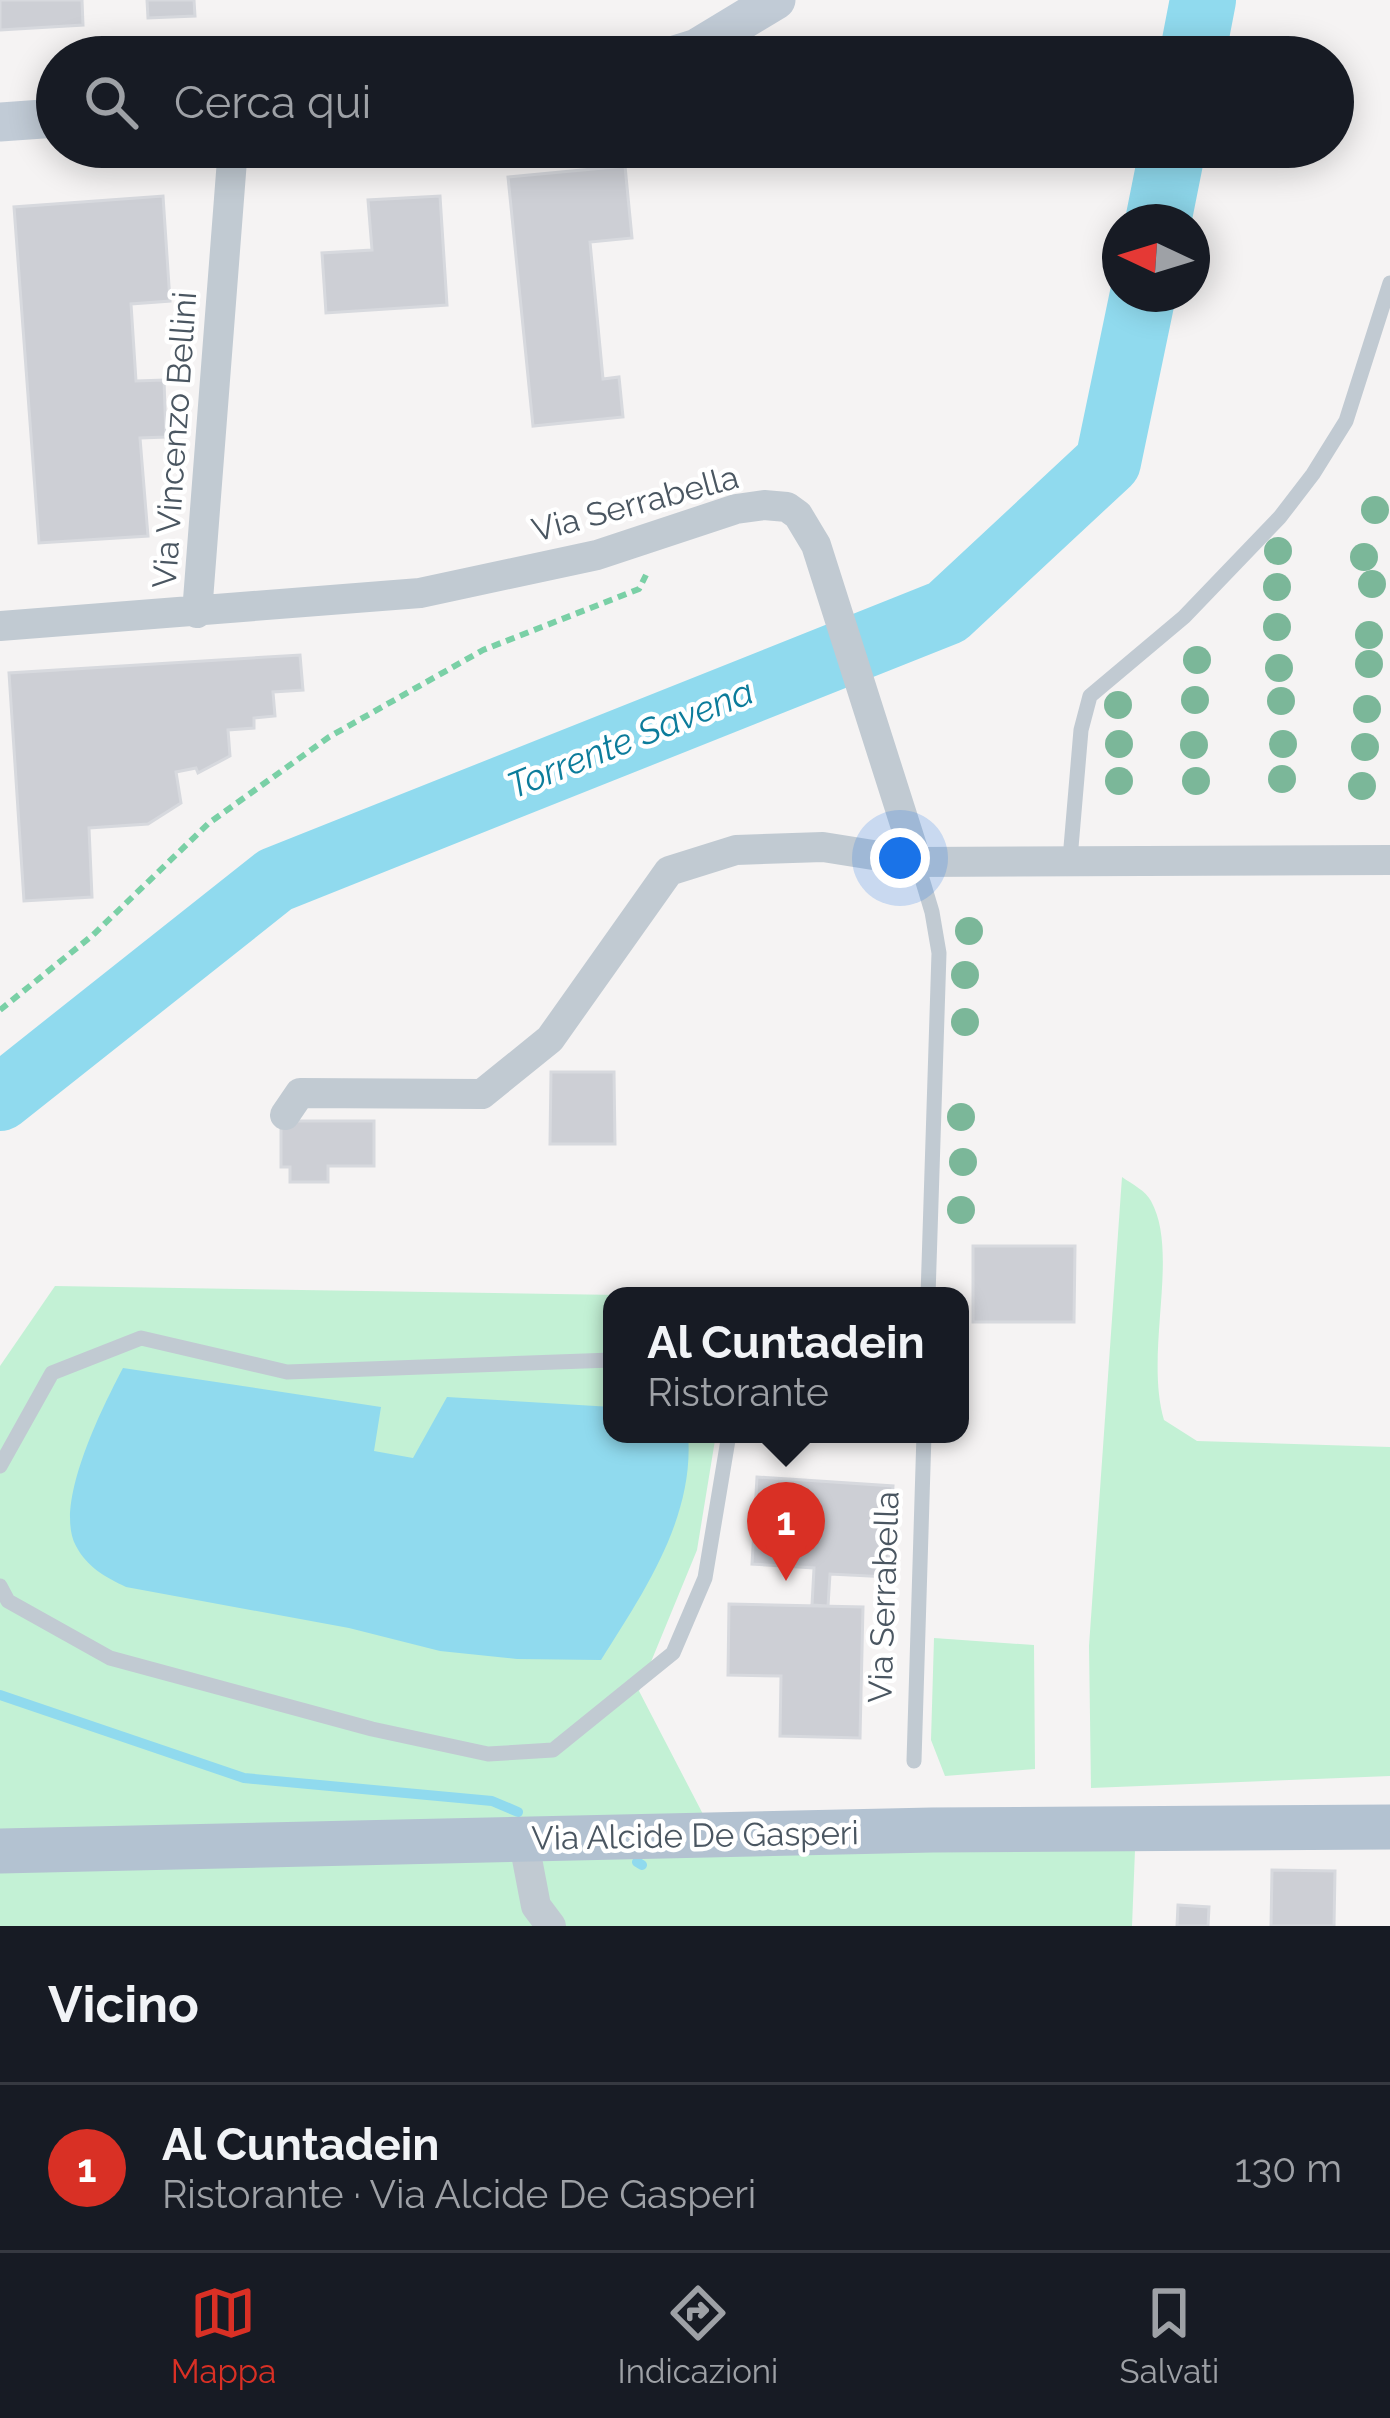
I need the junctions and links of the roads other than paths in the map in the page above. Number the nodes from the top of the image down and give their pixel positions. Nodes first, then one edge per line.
1 (776, 0) edge
2 (718, 36) edge
3 (36, 119) edge
4 (0, 122) edge
5 (231, 168) edge
6 (1390, 284) edge
7 (197, 613) junction
8 (0, 626) edge
9 (1070, 859) junction
10 (1390, 860) edge
11 (917, 862) junction
12 (285, 1114) dead end
13 (928, 1287) edge
14 (603, 1360) edge
15 (728, 1443) edge
16 (924, 1443) edge
17 (0, 1466) edge
18 (0, 1586) edge
19 (914, 1761) dead end
20 (1390, 1826) edge
21 (523, 1838) junction
22 (0, 1851) edge
23 (551, 1926) edge

1 - 2 main road
3 - 4 main road
5 - 7 street, Via Vincenzo Bellini
6 - 9 lane
7 - 8 street, Via Vincenzo Bellini
7 - 11 street, Via Serrabella
9 - 10 street
9 - 11 street
11 - 12 street
11 - 13 lane, Via Serrabella
14 - 17 lane
15 - 18 lane
16 - 19 lane, Via Serrabella
20 - 21 main road, Via Alcide De Gasperi
21 - 22 main road, Via Alcide De Gasperi
21 - 23 street

